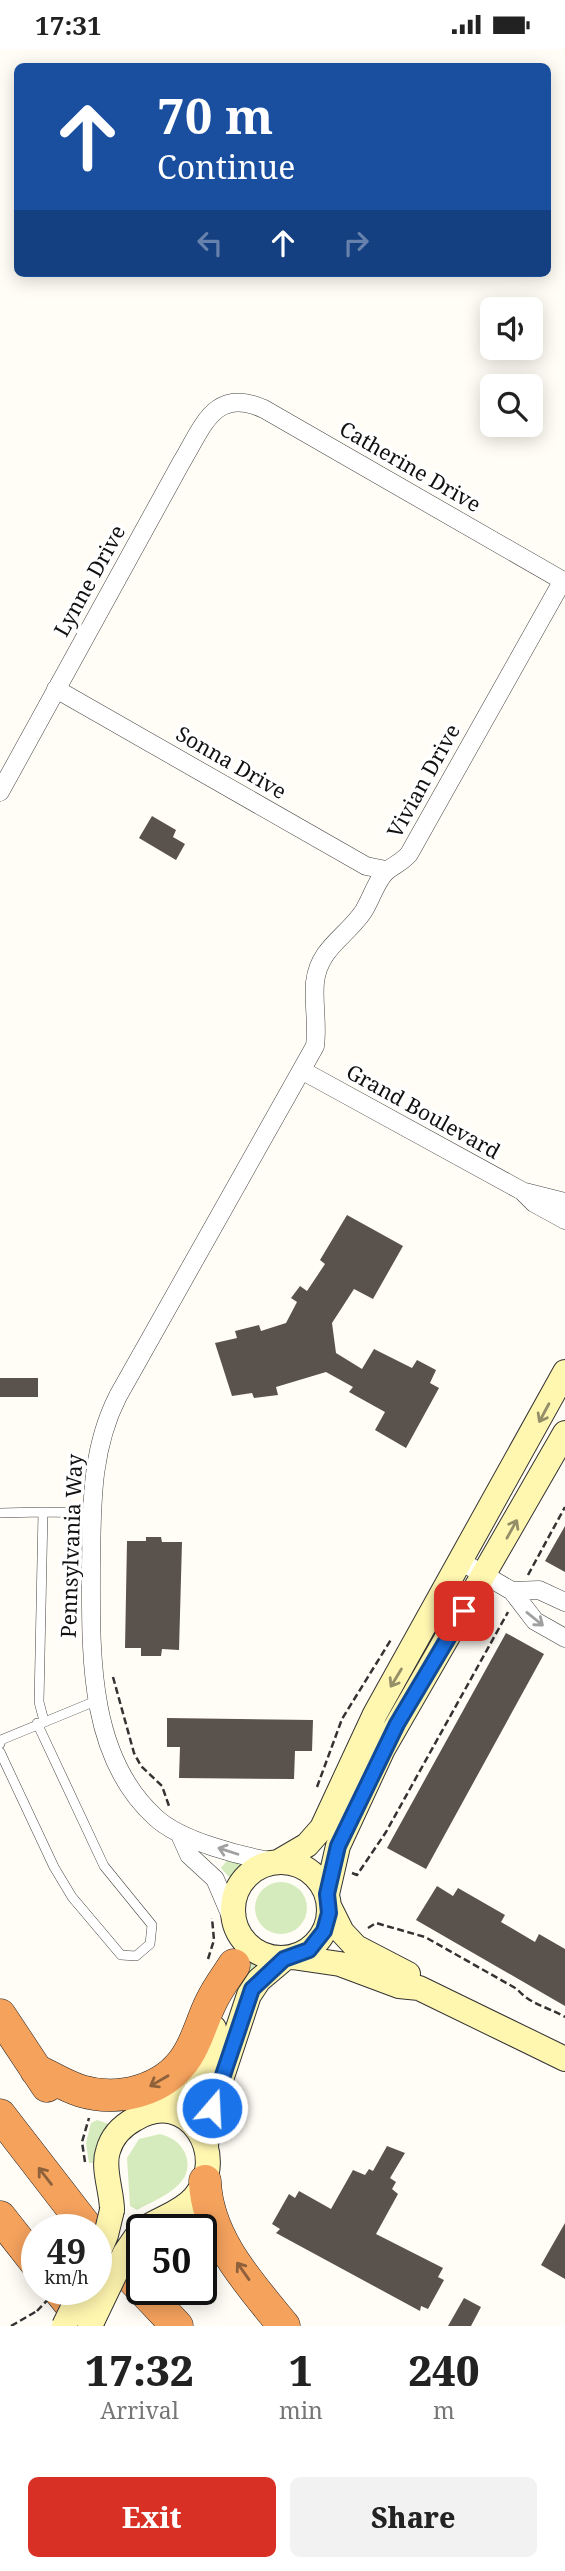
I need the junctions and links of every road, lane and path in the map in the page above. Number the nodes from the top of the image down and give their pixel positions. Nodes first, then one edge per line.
1 (229, 401) joint
2 (564, 581) edge
3 (56, 689) junction
4 (0, 792) edge
5 (386, 870) junction
6 (303, 1071) junction
7 (522, 1191) junction
8 (565, 1202) edge
9 (565, 1220) edge
10 (565, 1373) edge
11 (565, 1433) edge
12 (565, 1507) edge
13 (0, 1513) edge
14 (43, 1513) junction
15 (92, 1513) junction
16 (462, 1562) junction
17 (485, 1575) junction
18 (516, 1593) junction
19 (565, 1602) edge
20 (398, 1629) dead end
21 (565, 1639) edge
22 (113, 1674) dead end
23 (98, 1700) junction
24 (40, 1722) junction
25 (0, 1744) edge
26 (0, 1752) edge
27 (314, 1798) dead end
28 (176, 1812) dead end
29 (181, 1837) junction
30 (278, 1861) junction
31 (352, 1864) dead end
32 (350, 1872) junction
33 (335, 1894) junction
34 (227, 1920) junction
35 (362, 1926) dead end
36 (287, 1958) junction
37 (220, 1964) junction
38 (419, 1988) junction
39 (0, 2015) edge
40 (565, 2017) edge
41 (565, 2059) edge
42 (36, 2070) junction
43 (151, 2113) junction
44 (0, 2115) edge
45 (89, 2116) dead end
46 (206, 2146) junction
47 (85, 2163) dead end
48 (205, 2181) junction
49 (76, 2214) edge
50 (111, 2214) edge
51 (170, 2214) edge
52 (0, 2217) edge
53 (21, 2244) edge
54 (126, 2252) edge
55 (112, 2256) edge
56 (126, 2272) edge
57 (39, 2305) edge
58 (62, 2305) edge
59 (74, 2305) edge
60 (157, 2305) edge
61 (11, 2326) edge
62 (64, 2326) edge
63 (89, 2326) edge
64 (177, 2326) edge
65 (284, 2326) edge

1 - 2 street, Catherine Drive
1 - 3 street, Lynne Drive
2 - 5 street, Vivian Drive
3 - 4 street, Lynne Drive
3 - 5 street, Sonna Drive
5 - 6 street, Vivian Drive
6 - 7 street, Grand Boulevard
6 - 15 street, Pennsylvania Way
7 - 8 street, Grand Boulevard
7 - 9 street, Grand Boulevard
10 -> 16 main road
17 -> 11 main road
12 - 18 path
13 - 14 lane
14 - 15 lane
14 - 24 lane
15 - 23 street, Pennsylvania Way
16 - 17 street
16 -> 30 main road
17 - 18 street
17 - 33 main road
18 - 19 street
18 -> 21 street
18 - 32 path
20 - 27 path
22 - 28 path
23 - 24 lane
23 - 29 street, Pennsylvania Way
24 - 25 lane
24 - 26 lane
30 -> 29 street, Pennsylvania Way
29 - 34 street, Pennsylvania Way
30 - 33 main road
30 - 34 main road
31 - 32 path
32 - 33 path
33 - 36 main road
33 - 38 main road
34 - 36 main road
34 - 37 main road
34 - 37 path
35 - 40 path
36 - 38 main road
36 - 46 main road
37 -> 42 highway
37 - 43 main road
38 - 41 main road
39 - 42 highway
42 - 43 highway
43 - 46 main road
43 - 50 main road, bridge
49 -> 44 highway
45 - 47 path
46 - 48 main road
48 - 51 main road
65 -> 48 highway
52 - 53 highway
54 - 63 main road, bridge
55 - 56 highway
57 - 61 path
58 - 63 highway
59 - 62 main road, bridge
60 - 64 highway

